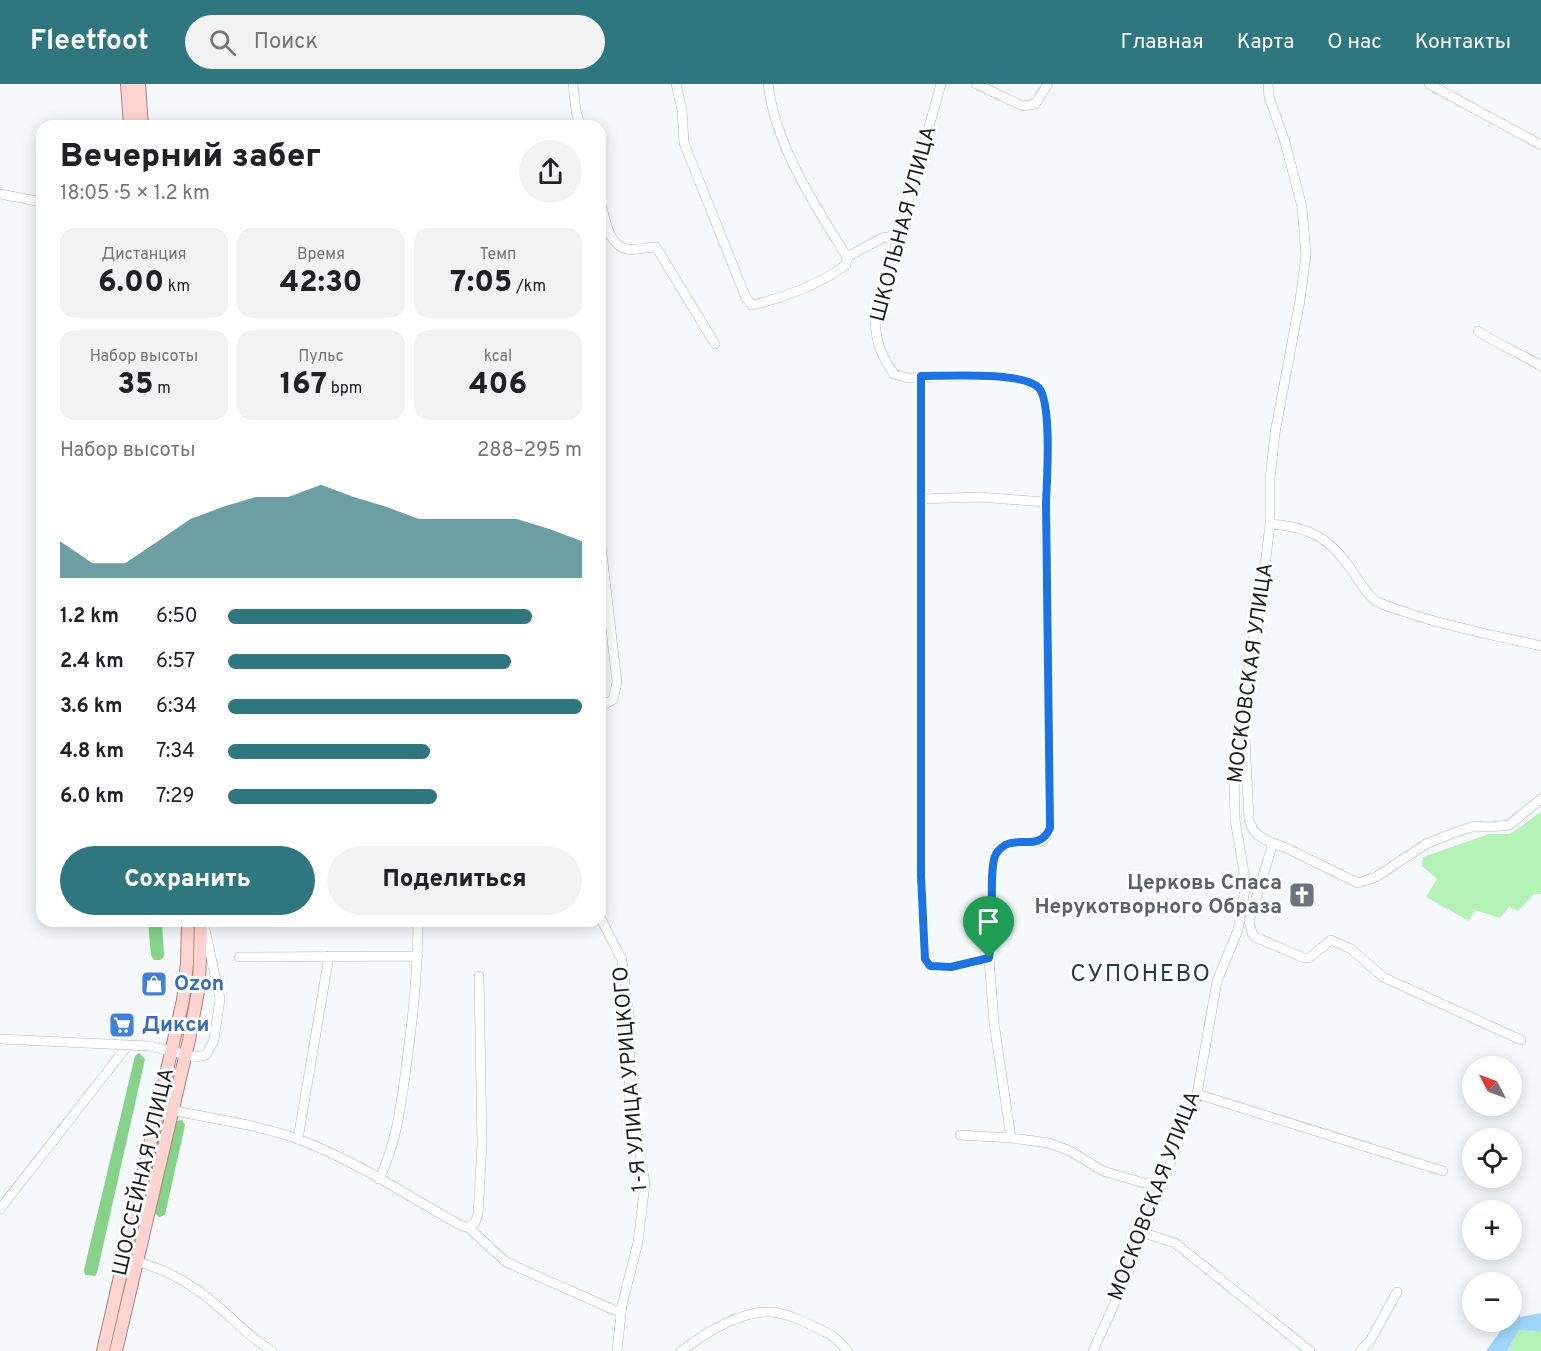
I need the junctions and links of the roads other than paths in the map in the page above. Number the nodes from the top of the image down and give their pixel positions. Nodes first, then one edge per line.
1 (127, 84) edge
2 (139, 84) edge
3 (573, 84) edge
4 (676, 84) edge
5 (768, 84) edge
6 (941, 84) edge
7 (976, 84) edge
8 (1048, 84) edge
9 (1268, 84) edge
10 (1429, 84) edge
11 (130, 120) edge
12 (142, 120) edge
13 (578, 120) edge
14 (1541, 146) edge
15 (0, 194) edge
16 (36, 201) edge
17 (606, 220) edge
18 (899, 235) junction
19 (847, 257) junction
20 (1478, 331) dead end
21 (715, 344) dead end
22 (1541, 366) edge
23 (921, 376) junction
24 (920, 499) junction
25 (1046, 502) junction
26 (1270, 524) junction
27 (606, 579) edge
28 (1541, 646) edge
29 (606, 703) edge
30 (1241, 731) junction
31 (1541, 799) edge
32 (1273, 843) junction
33 (188, 927) edge
34 (202, 927) edge
35 (203, 927) edge
36 (418, 927) edge
37 (605, 927) edge
38 (329, 956) junction
39 (418, 956) junction
40 (239, 957) dead end
41 (989, 958) junction
42 (479, 976) dead end
43 (0, 1039) edge
44 (1521, 1040) dead end
45 (128, 1045) junction
46 (172, 1050) junction
47 (186, 1054) junction
48 (1197, 1094) junction
49 (158, 1107) junction
50 (172, 1110) junction
51 (960, 1135) dead end
52 (1011, 1138) junction
53 (298, 1139) junction
54 (1443, 1171) dead end
55 (378, 1179) junction
56 (1161, 1188) junction
57 (0, 1209) edge
58 (468, 1227) junction
59 (1144, 1233) junction
60 (136, 1261) junction
61 (1397, 1292) dead end
62 (621, 1314) junction
63 (103, 1351) edge
64 (116, 1351) edge
65 (272, 1351) edge
66 (617, 1351) edge
67 (681, 1351) edge
68 (848, 1351) edge
69 (1093, 1351) edge
70 (1310, 1351) edge
71 (1360, 1351) edge

1 - 11 main road
2 - 12 main road
3 - 13 street
4 - 19 street
5 - 19 street
6 - 18 street, ШКОЛЬНАЯ УЛИЦА
7 - 8 street
9 - 26 street, МОСКОВСКАЯ УЛИЦА
10 - 14 street
15 - 16 street
17 - 21 street
18 - 19 street
18 - 23 street, ШКОЛЬНАЯ УЛИЦА
20 - 22 street
23 - 24 street
23 - 25 street, ШКОЛЬНАЯ УЛИЦА
24 - 25 street
24 - 41 street
25 - 41 street, ШКОЛЬНАЯ УЛИЦА
26 - 28 street
26 - 30 street, МОСКОВСКАЯ УЛИЦА
27 - 29 street
30 - 32 street
30 - 48 street, МОСКОВСКАЯ УЛИЦА
31 - 32 street
32 - 44 street
33 - 46 main road, ШОССЕЙНАЯ УЛИЦА
34 - 47 main road, ШОССЕЙНАЯ УЛИЦА
35 - 47 street
36 - 39 street
37 - 62 street, 1-Я УЛИЦА УРИЦКОГО
38 - 39 street
38 - 40 street
38 - 53 street
39 - 55 street
41 - 52 street, ШКОЛЬНАЯ УЛИЦА
42 - 58 street
43 - 45 street
45 - 46 street
45 - 57 street
46 - 47 street
46 - 49 main road, ШОССЕЙНАЯ УЛИЦА
47 - 50 main road, ШОССЕЙНАЯ УЛИЦА
48 - 54 street
48 - 56 street, МОСКОВСКАЯ УЛИЦА
49 - 50 street
49 - 63 main road, ШОССЕЙНАЯ УЛИЦА
50 - 53 street
50 - 60 main road, ШОССЕЙНАЯ УЛИЦА
51 - 52 street
52 - 56 street
53 - 55 street
55 - 58 street
56 - 59 street, МОСКОВСКАЯ УЛИЦА
58 - 62 street
59 - 69 street, МОСКОВСКАЯ УЛИЦА
59 - 70 street
60 - 64 main road, ШОССЕЙНАЯ УЛИЦА
60 - 65 street
61 - 71 street
62 - 66 street, 1-Я УЛИЦА УРИЦКОГО
67 - 68 street

